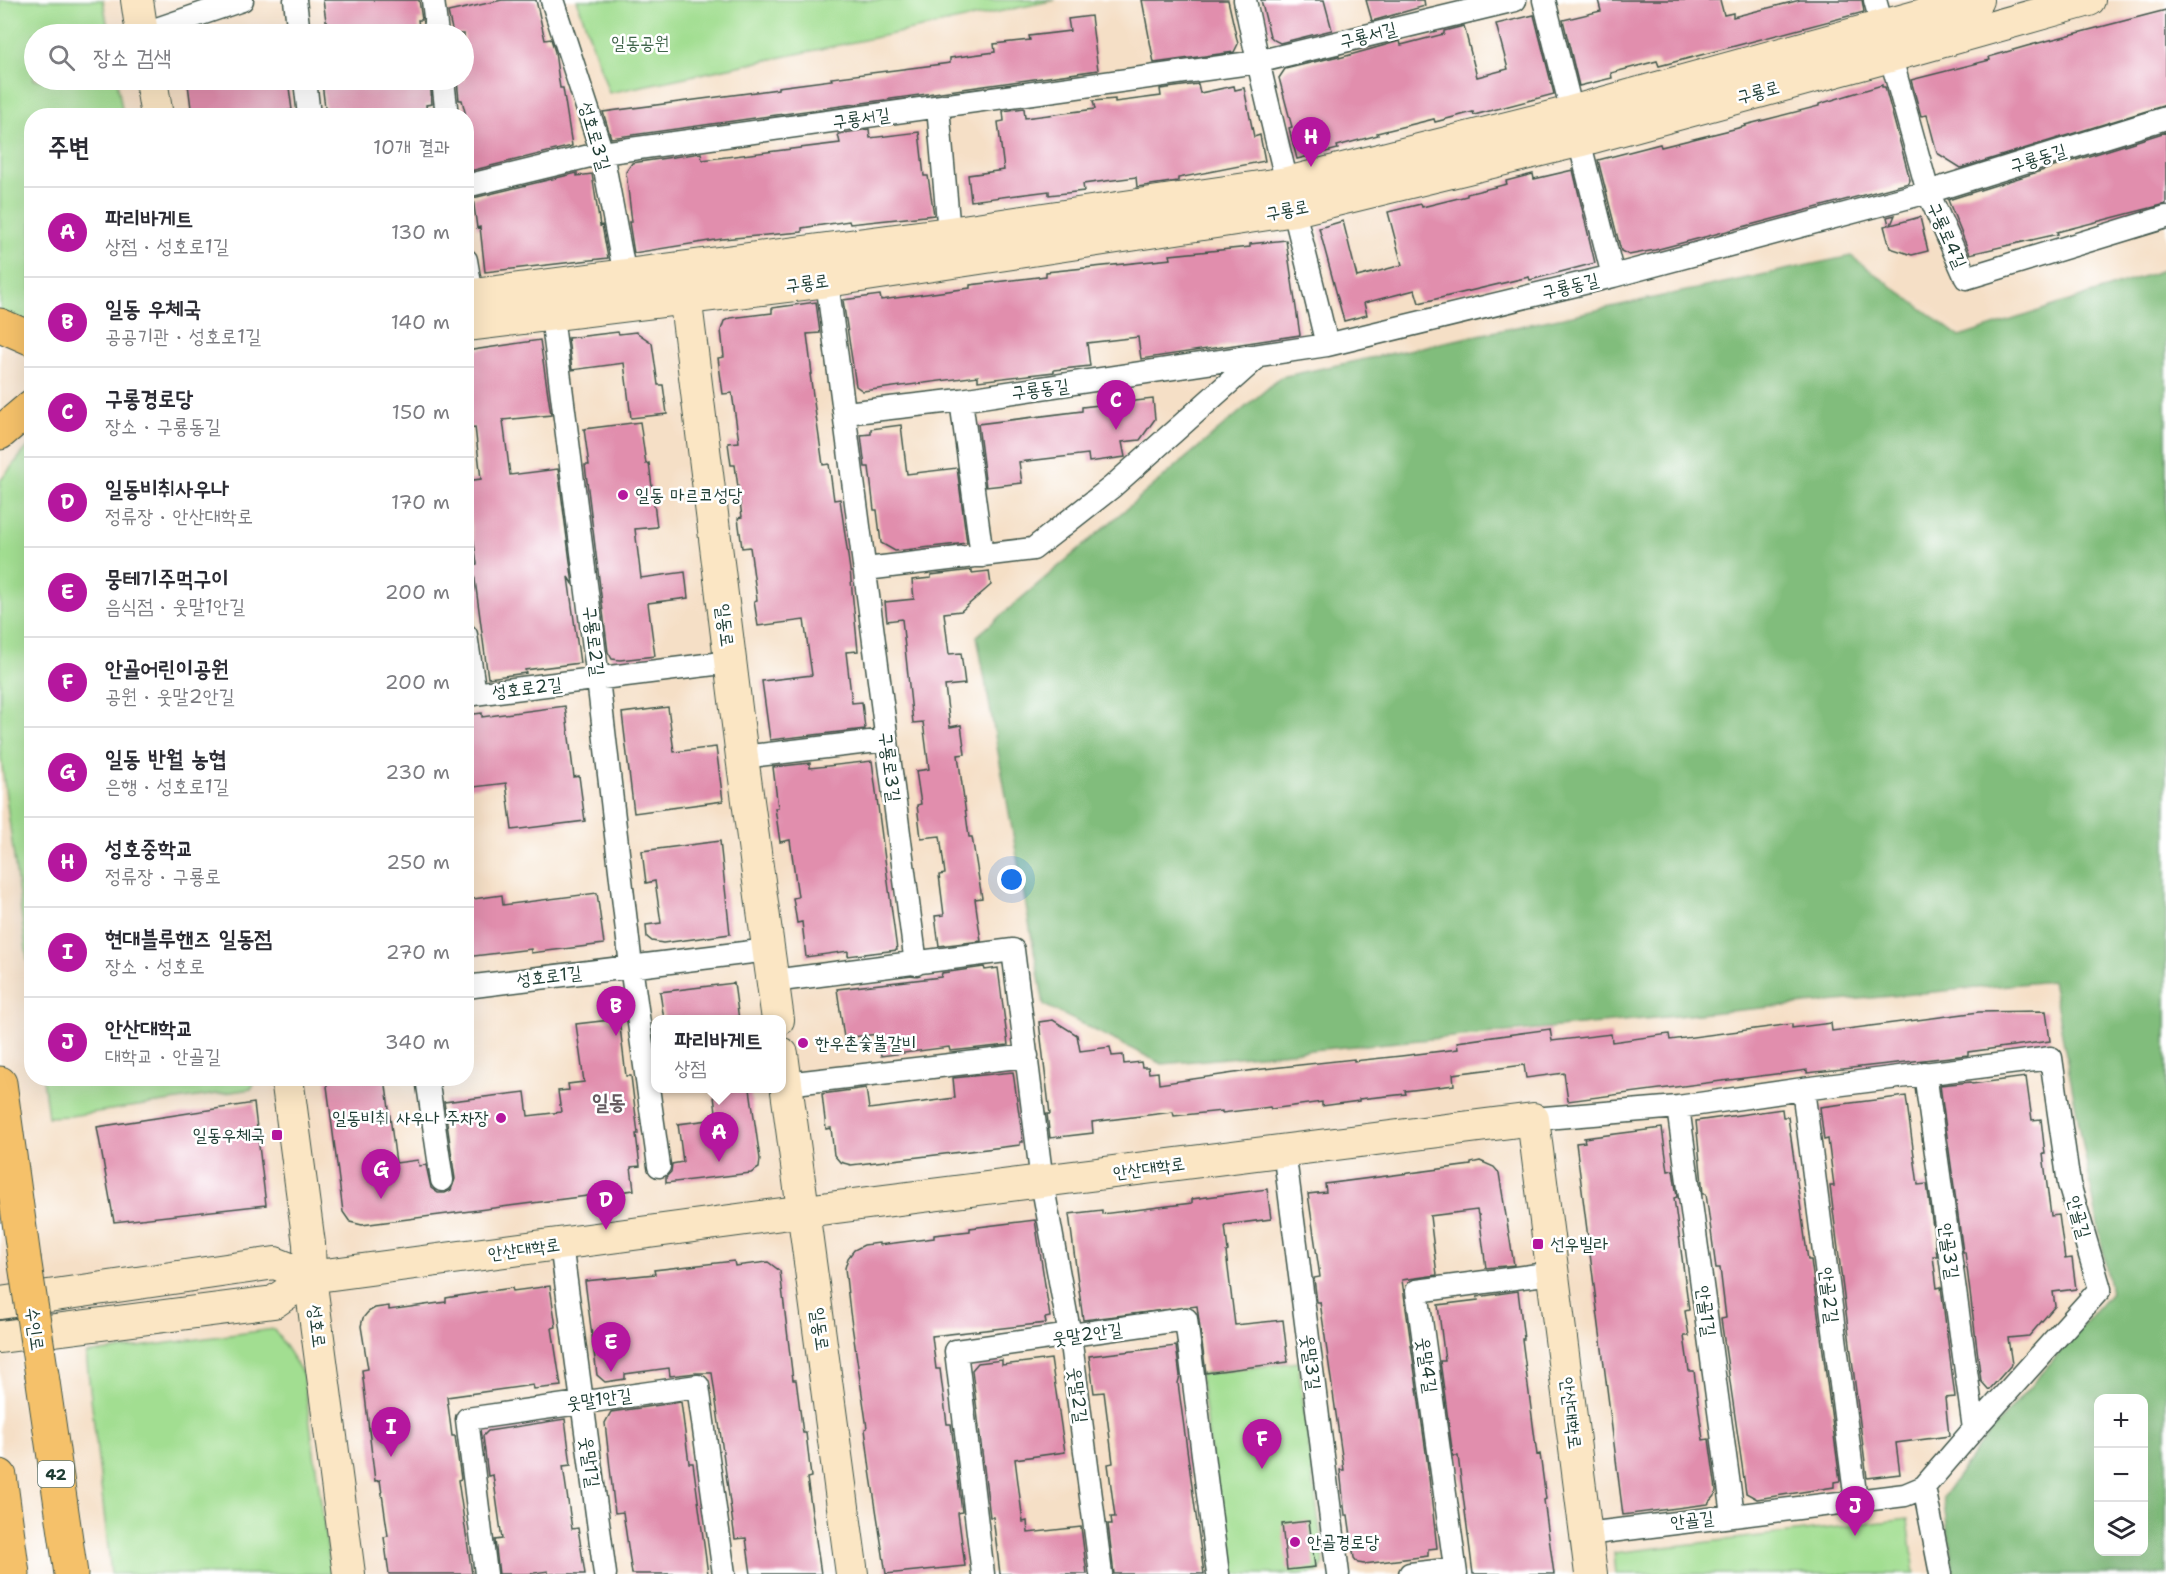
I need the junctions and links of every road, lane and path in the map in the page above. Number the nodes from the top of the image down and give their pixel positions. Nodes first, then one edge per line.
1 (137, 0) edge
2 (242, 0) edge
3 (295, 0) edge
4 (433, 0) edge
5 (552, 0) edge
6 (1245, 0) edge
7 (1515, 0) edge
8 (1544, 0) edge
9 (1977, 0) edge
10 (2089, 0) edge
11 (1879, 13) edge
12 (141, 24) edge
13 (171, 24) edge
14 (298, 24) edge
15 (436, 24) edge
16 (1890, 56) junction
17 (1257, 62) junction
18 (153, 90) edge
19 (306, 90) edge
20 (444, 90) edge
21 (938, 107) junction
22 (156, 108) edge
23 (308, 108) edge
24 (446, 108) edge
25 (2166, 118) edge
26 (1574, 127) junction
27 (602, 153) junction
28 (474, 184) edge
29 (1928, 192) junction
30 (1291, 197) junction
31 (2166, 217) edge
32 (949, 233) junction
33 (682, 268) junction
34 (625, 276) junction
35 (1613, 276) junction
36 (827, 281) junction
37 (684, 300) junction
38 (474, 304) edge
39 (474, 306) edge
40 (552, 316) junction
41 (0, 325) edge
42 (24, 336) edge
43 (1327, 345) junction
44 (1259, 356) junction
45 (962, 400) junction
46 (24, 413) edge
47 (846, 413) junction
48 (0, 433) edge
49 (982, 556) junction
50 (866, 569) junction
51 (730, 662) junction
52 (598, 679) junction
53 (474, 695) edge
54 (886, 740) junction
55 (742, 757) junction
56 (768, 950) junction
57 (916, 964) junction
58 (631, 966) junction
59 (773, 981) junction
60 (474, 986) edge
61 (777, 1015) edge
62 (1027, 1056) junction
63 (786, 1069) edge
64 (1925, 1073) junction
65 (0, 1083) edge
66 (786, 1083) edge
67 (288, 1086) edge
68 (428, 1086) edge
69 (1803, 1089) junction
70 (1678, 1107) junction
71 (1533, 1119) junction
72 (1284, 1150) junction
73 (659, 1166) dead end
74 (442, 1180) dead end
75 (1042, 1182) junction
76 (804, 1211) junction
77 (561, 1244) junction
78 (1553, 1273) junction
79 (310, 1277) junction
80 (0, 1303) edge
81 (0, 1336) edge
82 (1070, 1336) junction
83 (582, 1402) junction
84 (1974, 1429) junction
85 (0, 1476) edge
86 (1924, 1487) junction
87 (1856, 1501) junction
88 (1733, 1515) junction
89 (1586, 1533) junction
90 (1455, 1572) edge
91 (13, 1574) edge
92 (71, 1574) edge
93 (349, 1574) edge
94 (486, 1574) edge
95 (605, 1574) edge
96 (724, 1574) edge
97 (852, 1574) edge
98 (983, 1574) edge
99 (1101, 1574) edge
100 (1218, 1574) edge
101 (1338, 1574) edge
102 (1410, 1574) edge
103 (1591, 1574) edge
104 (1941, 1574) edge

1 - 12 street
2 - 13 street
3 - 14 street
4 - 15 street
5 - 27 street, 성호로3길
6 - 17 street
7 - 17 street, 구룡서길
8 - 26 street
9 - 11 street, 구룡로
10 - 16 street, 구룡로
11 - 16 street, 구룡로4길
11 - 26 street, 구룡로
16 - 26 street, 구룡로
16 - 29 street, 구룡로4길
17 - 21 street, 구룡서길
17 - 30 street
18 - 22 street
19 - 23 street
20 - 24 street
21 - 27 street, 구룡서길
21 - 32 street
25 - 29 street, 구룡동길
26 - 30 street, 구룡로
26 - 35 street
27 - 28 street, 구룡서길
27 - 34 street, 성호로3길
29 - 31 street, 구룡로4길
29 - 35 street, 구룡동길
30 - 32 street, 구룡로
30 - 36 street, 구룡로
30 - 43 street
32 - 33 street, 구룡로
33 - 34 street, 구룡로
33 - 37 street, 일동로
34 - 38 street, 구룡로
35 - 43 street, 구룡동길
36 - 37 street, 구룡로
36 - 47 street, 구룡로3길
37 - 40 street, 구룡로
37 - 51 street, 일동로
39 - 40 street, 구룡로
40 - 52 street, 구룡로2길
41 - 42 highway
43 - 44 street, 구룡동길
44 - 45 street, 구룡동길
44 - 49 street
45 - 47 street, 구룡동길
45 - 49 street
46 - 48 highway
47 - 50 street, 구룡로3길
49 - 50 street
50 - 54 street, 구룡로3길
51 - 52 street, 성호로2길
51 - 55 street, 일동로
52 - 53 street, 성호로2길
52 - 58 street, 구룡로2길
54 - 55 street
54 - 57 street, 구룡로3길
55 - 56 street, 일동로
56 - 58 street, 성호로1길
56 - 59 street, 일동로
57 - 59 street
57 - 62 street, 웃말2길
58 - 60 street, 성호로1길
58 - 73 street
59 - 61 street, 일동로
62 - 63 street, 일동로
62 - 75 street, 웃말2길
64 - 69 street, 안골길
64 - 84 street, 안골3길
64 - 84 street, 안골길
65 - 92 highway, 수인로 / 42, bridge
66 - 76 street, 일동로
67 - 79 street, 성호로
68 - 74 street
69 - 70 street, 안골길
69 - 87 street, 안골2길
70 - 71 street, 안골길
70 - 88 street, 안골1길
71 - 72 street, 안산대학로
71 - 78 street, 안산대학로
72 - 75 street, 안산대학로
72 - 101 street, 웃말3길
75 - 76 street, 안산대학로
75 - 82 street, 웃말2길
76 - 77 street, 안산대학로
76 - 97 street, 일동로
77 - 79 street, 안산대학로
77 - 83 street, 웃말1길
78 - 89 street, 안산대학로
78 - 90 street, 웃말4길
79 - 80 street, 안산대학로
79 - 81 street, 안산대학로
79 - 93 street, 성호로
82 - 98 street, 웃말2안길
82 - 99 street, 웃말2길
82 - 100 street, 웃말2안길
83 - 94 street, 웃말1안길
83 - 95 street, 웃말1길
83 - 96 street, 웃말1안길
84 - 86 street, 안골길
85 - 91 highway
86 - 87 street, 안골길
86 - 104 street
87 - 88 street, 안골길
88 - 89 street, 안골길
89 - 103 street, 안산대학로
90 - 102 street

